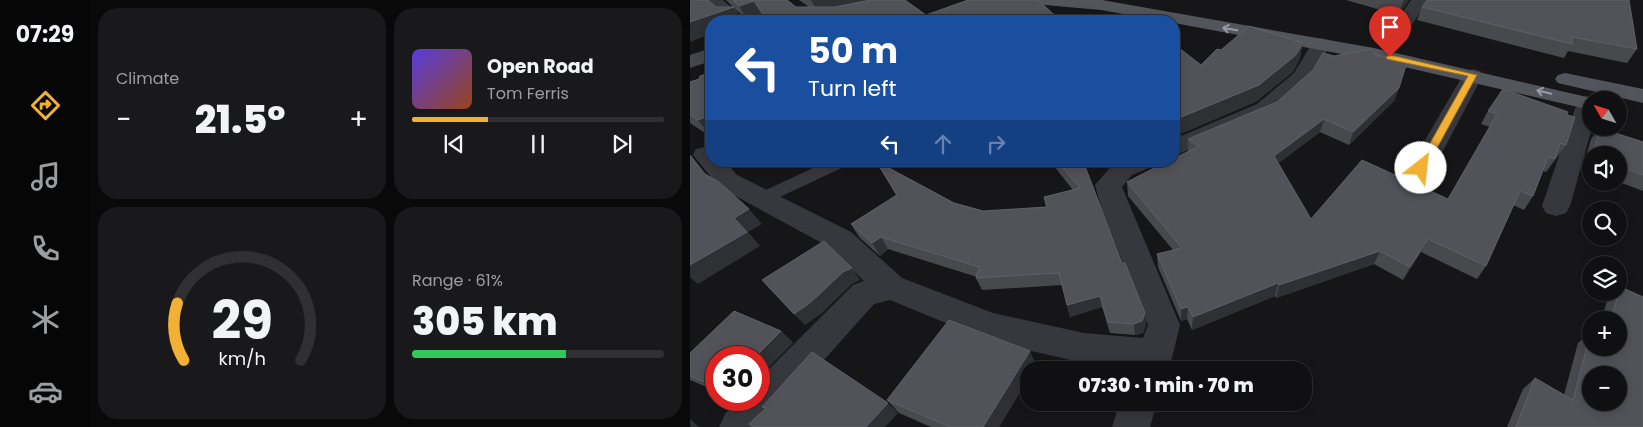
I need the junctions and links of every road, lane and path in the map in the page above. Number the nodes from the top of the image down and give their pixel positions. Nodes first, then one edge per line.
1 (712, 0) edge
2 (1045, 0) edge
3 (1420, 0) edge
4 (1105, 2) edge
5 (1152, 12) edge
6 (731, 15) edge
7 (1168, 15) edge
8 (1179, 15) edge
9 (1180, 15) edge
10 (1180, 17) edge
11 (1393, 39) junction
12 (1321, 44) junction
13 (1412, 44) dead end
14 (705, 56) edge
15 (690, 62) edge
16 (1471, 66) junction
17 (1643, 96) edge
18 (1582, 101) edge
19 (1628, 110) edge
20 (1643, 112) edge
21 (1582, 127) edge
22 (1180, 145) edge
23 (713, 167) edge
24 (829, 167) edge
25 (1128, 167) edge
26 (1413, 183) edge
27 (761, 199) junction
28 (1556, 206) dead end
29 (891, 287) junction
30 (1149, 361) edge
31 (1154, 361) edge
32 (1136, 411) edge
33 (738, 427) edge
34 (1130, 427) edge

1 - 6 street
2 - 4 main road
3 - 11 street
4 - 5 main road
7 -> 5 main road
5 - 8 main road
9 - 11 main road
12 -> 10 main road
11 - 13 main road
12 - 16 main road
12 - 22 street
14 - 15 main road
16 - 17 main road
18 -> 16 main road
16 - 26 street
19 - 20 main road
21 - 28 street
23 - 27 street
24 - 27 lane
25 - 31 street
27 - 29 street
29 - 30 street
29 - 33 street
32 - 34 street

